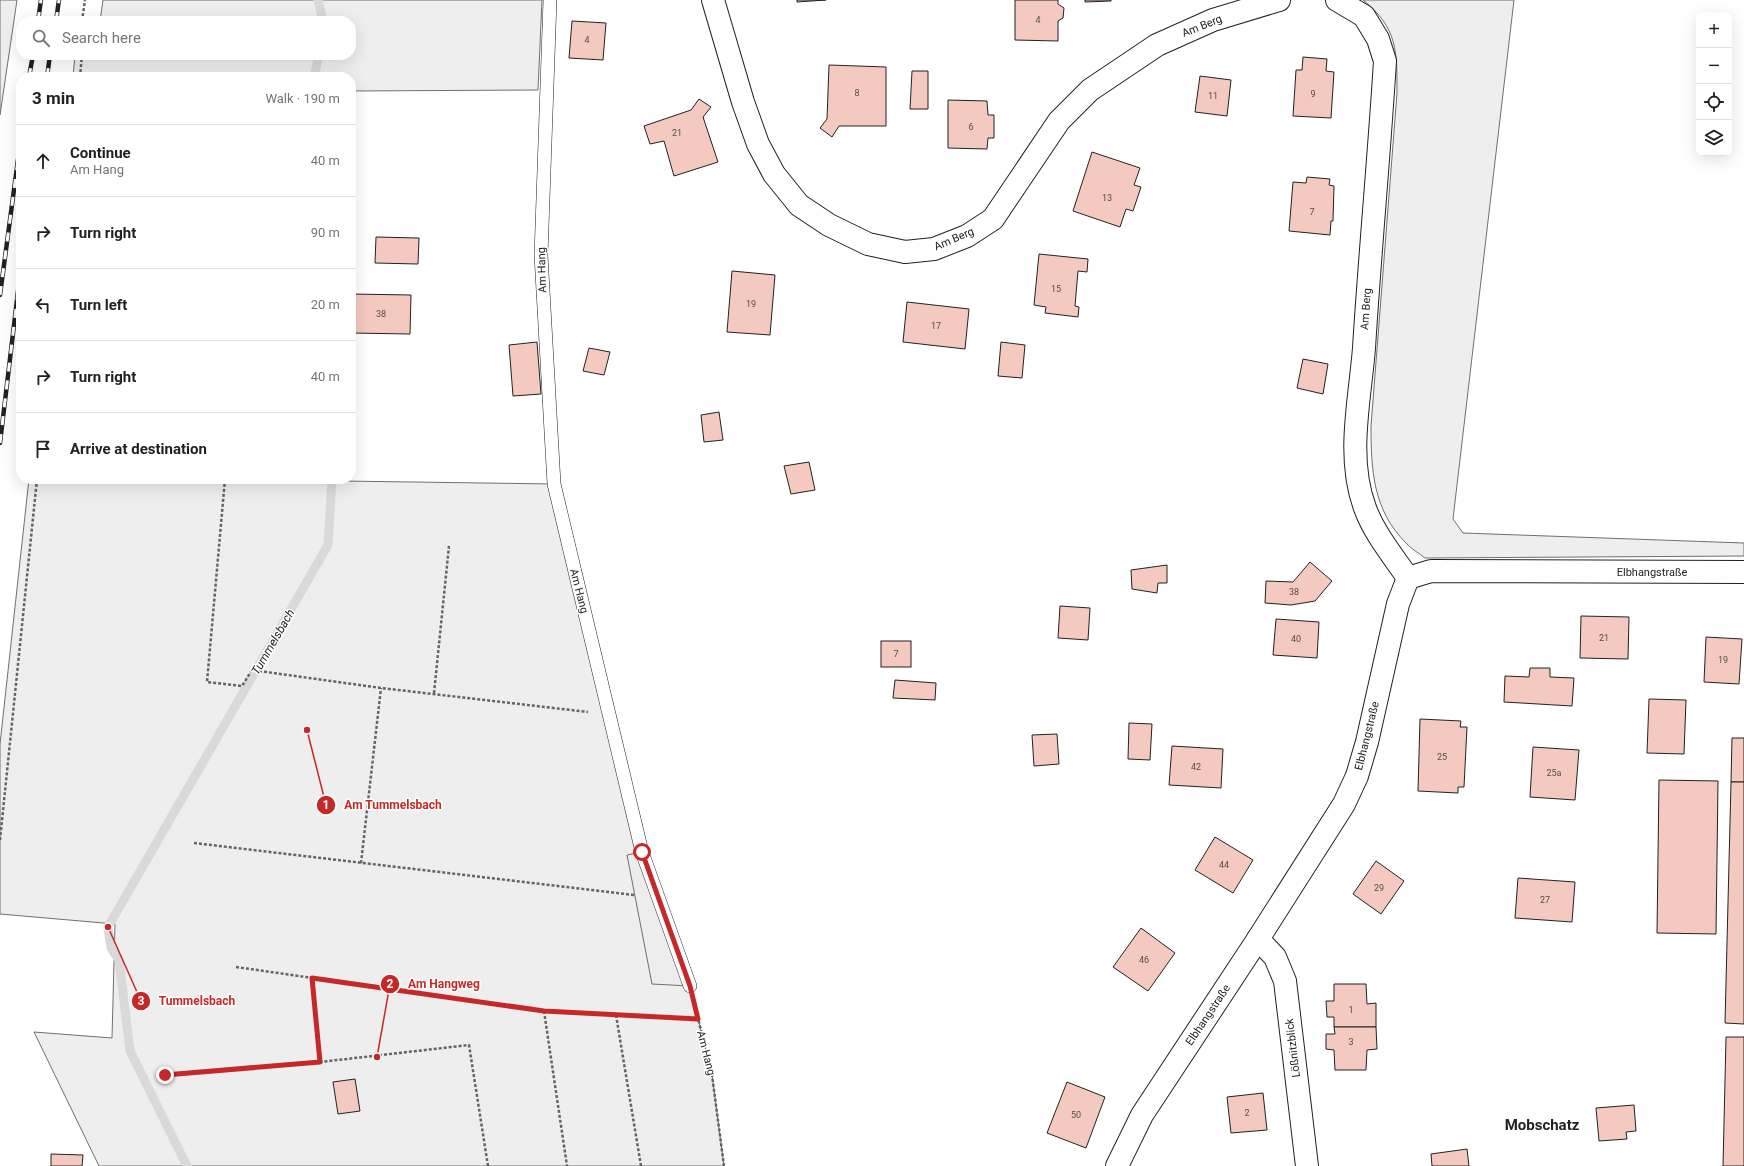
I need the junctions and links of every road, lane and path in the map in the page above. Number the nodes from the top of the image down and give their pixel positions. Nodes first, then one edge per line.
1 (85, 0) edge
2 (550, 0) edge
3 (713, 0) edge
4 (1277, 0) edge
5 (1337, 0) edge
6 (83, 16) edge
7 (82, 60) edge
8 (80, 72) edge
9 (36, 484) edge
10 (225, 484) edge
11 (449, 546) dead end
12 (1744, 572) edge
13 (1408, 578) junction
14 (381, 688) junction
15 (434, 693) junction
16 (609, 715) junction
17 (0, 840) edge
18 (194, 843) dead end
19 (361, 863) junction
20 (656, 891) junction
21 (1258, 939) junction
22 (236, 967) dead end
23 (312, 978) junction
24 (690, 986) joint
25 (544, 1011) junction
26 (616, 1014) junction
27 (698, 1019) junction
28 (320, 1062) junction
29 (165, 1075) dead end
30 (488, 1166) edge
31 (567, 1166) edge
32 (642, 1166) edge
33 (724, 1166) edge
34 (1117, 1166) edge
35 (1307, 1166) edge

1 - 6 path
2 - 16 lane, Am Hang
3 - 4 street, Am Berg
5 - 13 street, Am Berg
7 - 8 path
9 - 17 path
10 - 14 path
11 - 15 path
12 - 13 street, Elbhangstraße
13 - 21 street, Elbhangstraße
14 - 15 path
14 - 19 path
15 - 16 path
16 - 20 lane, Am Hang
18 - 19 path
19 - 20 path
20 - 24 lane, Am Hang
21 - 34 street, Elbhangstraße
21 - 35 street, Lößnitzblick
22 - 23 path
23 - 25 path
23 - 28 path
24 - 27 path, Am Hang
25 - 26 path
25 - 31 path
26 - 27 path
26 - 32 path
27 - 33 path, Am Hang
28 - 29 path
28 - 30 path

